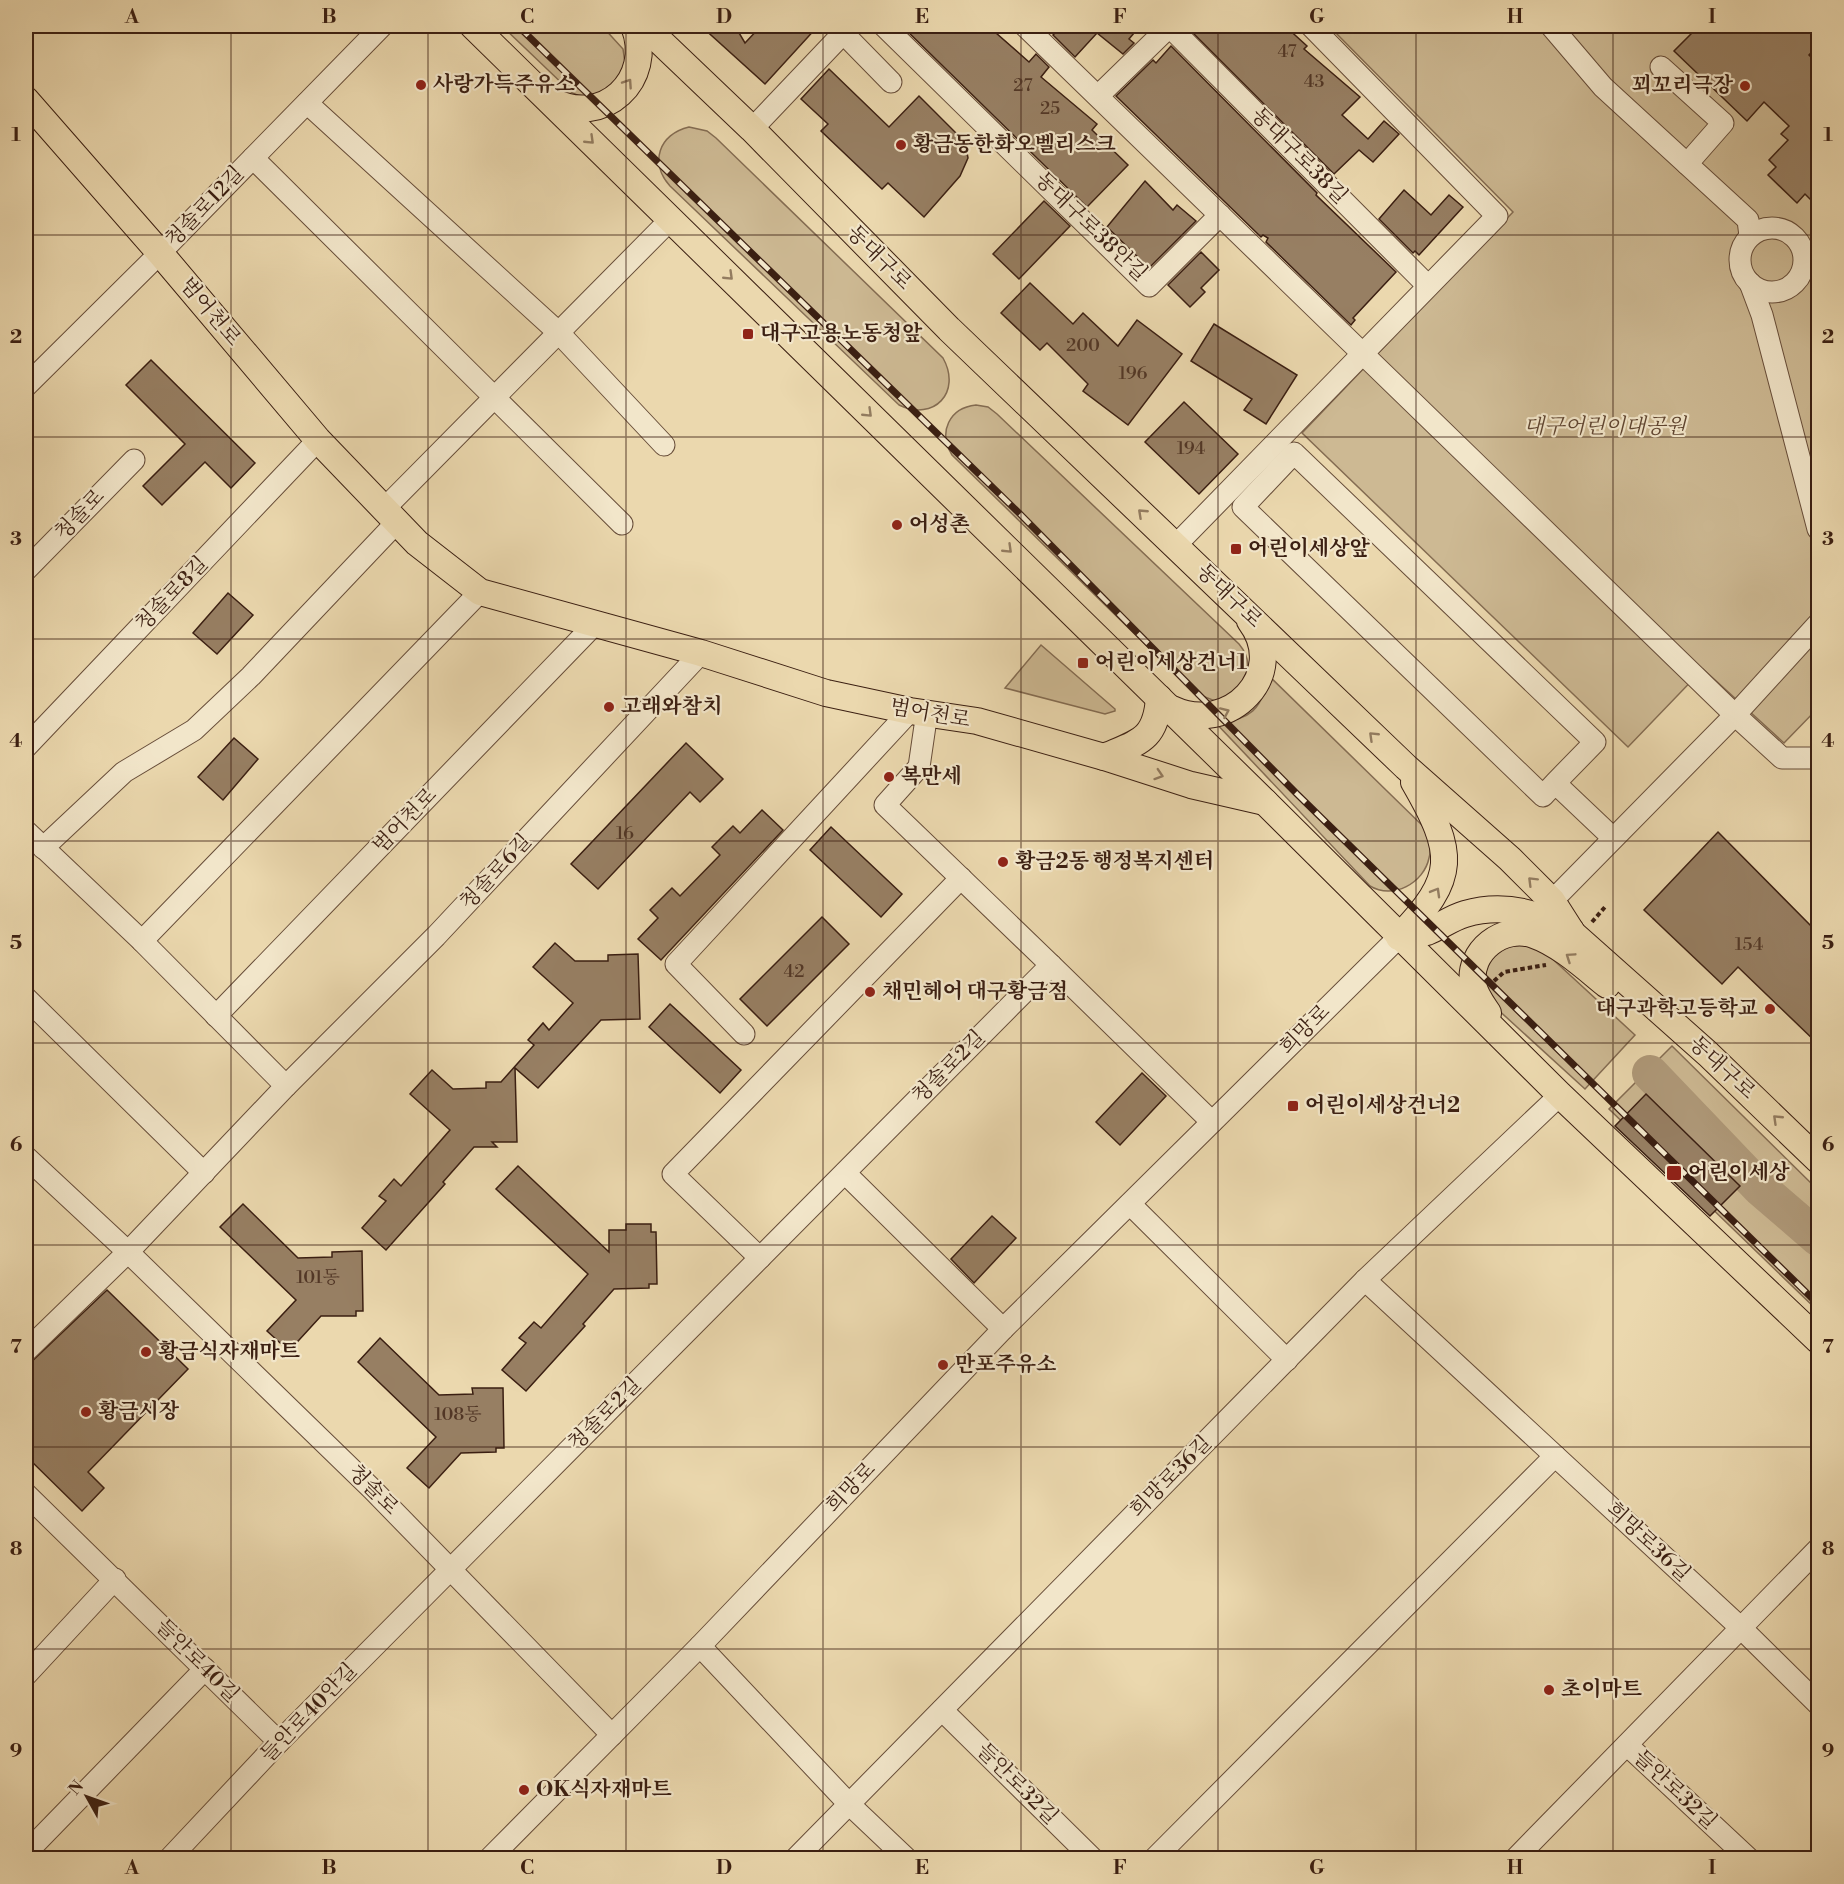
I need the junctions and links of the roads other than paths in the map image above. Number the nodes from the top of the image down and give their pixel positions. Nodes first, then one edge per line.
1 (382, 26) edge
2 (473, 26) edge
3 (634, 26) edge
4 (644, 26) edge
5 (884, 26) edge
6 (1025, 26) edge
7 (1169, 26) edge
8 (1311, 26) edge
9 (1551, 26) edge
10 (846, 28) edge
11 (1661, 67) dead end
12 (891, 82) dead end
13 (541, 93) junction
14 (1098, 96) junction
15 (26, 100) edge
16 (307, 103) junction
17 (752, 129) junction
18 (253, 158) junction
19 (1687, 164) junction
20 (1220, 215) junction
21 (671, 219) junction
22 (1750, 236) junction
23 (160, 253) junction
24 (1750, 283) junction
25 (1428, 286) junction
26 (1778, 292) junction
27 (1762, 315) junction
28 (559, 333) junction
29 (1362, 354) junction
30 (26, 386) edge
31 (496, 398) junction
32 (318, 440) junction
33 (664, 445) dead end
34 (134, 460) dead end
35 (391, 515) junction
36 (622, 524) dead end
37 (1818, 530) edge
38 (1176, 545) junction
39 (26, 570) edge
40 (480, 592) junction
41 (1234, 602) junction
42 (1818, 624) edge
43 (594, 626) junction
44 (700, 653) junction
45 (1164, 703) junction
46 (918, 712) junction
47 (1735, 715) junction
48 (26, 747) edge
49 (1104, 757) junction
50 (1818, 758) edge
51 (1406, 767) junction
52 (1556, 783) junction
53 (1266, 802) junction
54 (26, 831) edge
55 (1613, 838) junction
56 (43, 848) junction
57 (961, 878) junction
58 (1552, 901) junction
59 (1399, 937) junction
60 (142, 941) junction
61 (1571, 941) junction
62 (1051, 965) junction
63 (26, 998) edge
64 (216, 1016) junction
65 (744, 1034) dead end
66 (1509, 1044) junction
67 (286, 1086) junction
68 (1560, 1095) junction
69 (1212, 1122) junction
70 (26, 1157) edge
71 (1818, 1160) edge
72 (204, 1173) junction
73 (845, 1173) junction
74 (1130, 1204) junction
75 (128, 1252) junction
76 (760, 1258) junction
77 (1365, 1280) junction
78 (1002, 1329) junction
79 (1818, 1340) edge
80 (29, 1342) edge
81 (1287, 1359) junction
82 (1555, 1456) junction
83 (30, 1508) edge
84 (1818, 1549) edge
85 (449, 1570) junction
86 (115, 1579) junction
87 (1741, 1628) junction
88 (700, 1646) junction
89 (205, 1669) junction
90 (26, 1675) edge
91 (1818, 1704) edge
92 (942, 1710) junction
93 (612, 1735) junction
94 (279, 1742) junction
95 (1627, 1745) junction
96 (849, 1804) junction
97 (26, 1853) edge
98 (1525, 1856) edge
99 (170, 1858) edge
100 (490, 1858) edge
101 (796, 1858) edge
102 (906, 1858) edge
103 (1092, 1858) edge
104 (1155, 1858) edge
105 (1748, 1858) edge

1 - 16 street, 청솔로12길
2 - 13 main road
13 -> 3 main road
4 - 17 main road, 동대구로
5 - 20 street, 동대구로38안길
6 - 14 street
7 - 14 street, 동대구로38길
7 - 25 street, 동대구로38길
8 - 25 street
9 - 19 street
10 - 12 street
10 - 17 street
11 - 19 street
13 -> 21 main road
14 - 20 street
15 - 23 main road, 범어천로
16 - 18 street, 청솔로12길
16 - 28 street
38 -> 17 main road, 동대구로
18 - 23 street, 청솔로12길
18 - 31 street
19 - 22 street
20 - 29 street
21 - 28 street
21 -> 45 main road
22 - 24 street
22 - 26 street
23 - 30 street, 청솔로12길
23 - 32 main road, 범어천로
24 - 26 street
24 - 27 street
25 - 29 street
26 - 27 street
27 - 37 street
28 - 31 street
28 - 33 street
29 - 38 street
29 - 47 street
31 - 35 street
31 - 36 street
32 - 35 main road, 범어천로
32 - 48 street, 청솔로8길
34 - 39 street, 청솔로
35 - 40 main road, 범어천로
35 - 56 street
38 - 41 main road, 동대구로
40 - 43 main road, 범어천로
40 - 60 street
45 -> 41 main road
51 -> 41 main road, 동대구로
42 - 47 street
43 - 44 main road, 범어천로
43 - 64 street, 범어천로
44 - 46 main road, 범어천로
44 - 67 street, 청솔로6길
45 - 49 main road
45 - 53 main road
46 - 49 main road, 범어천로
46 - 57 street
46 - 65 street
47 - 50 street
47 - 55 street
49 -> 53 main road, 범어천로
58 -> 51 main road, 동대구로
59 -> 51 main road
52 - 52 street
52 - 55 street
53 - 59 main road
54 - 56 street
55 - 58 street
56 - 60 street
57 - 62 street
57 - 76 street
58 - 61 main road, 동대구로
59 - 61 main road
59 - 66 main road
59 - 69 street, 희망로
60 - 64 street
61 -> 66 main road
71 -> 61 main road, 동대구로
62 - 69 street
62 - 73 street, 청솔로2길
63 - 72 street
64 - 67 street
66 - 68 main road
67 - 72 street, 청솔로6길
68 - 77 street
68 - 79 main road
69 - 74 street, 희망로
70 - 75 street, 청솔로
72 - 75 street, 청솔로6길
73 - 76 street, 청솔로2길
73 - 78 street
74 - 78 street, 희망로
74 - 81 street
75 - 80 street
75 - 85 street, 청솔로
76 - 85 street, 청솔로2길
77 - 81 street, 희망로36길
77 - 82 street, 희망로36길
78 - 88 street, 희망로
81 - 92 street, 희망로36길
82 - 87 street, 희망로36길
82 - 104 street
83 - 86 street, 들안로40길
84 - 87 street, 들안로32길
85 - 93 street, 청솔로
85 - 94 street, 들안로40안길
86 - 89 street, 들안로40길
86 - 90 street
87 - 91 street, 희망로36길
87 - 95 street, 들안로32길
88 - 93 street, 희망로
88 - 96 street
89 - 94 street, 들안로40길
89 - 97 street
92 - 96 street, 희망로36길
92 - 103 street, 들안로32길
93 - 100 street, 희망로
94 - 99 street, 들안로40안길
95 - 98 street, 들안로32길
95 - 105 street, 들안로32길
96 - 101 street, 희망로36길
96 - 102 street

